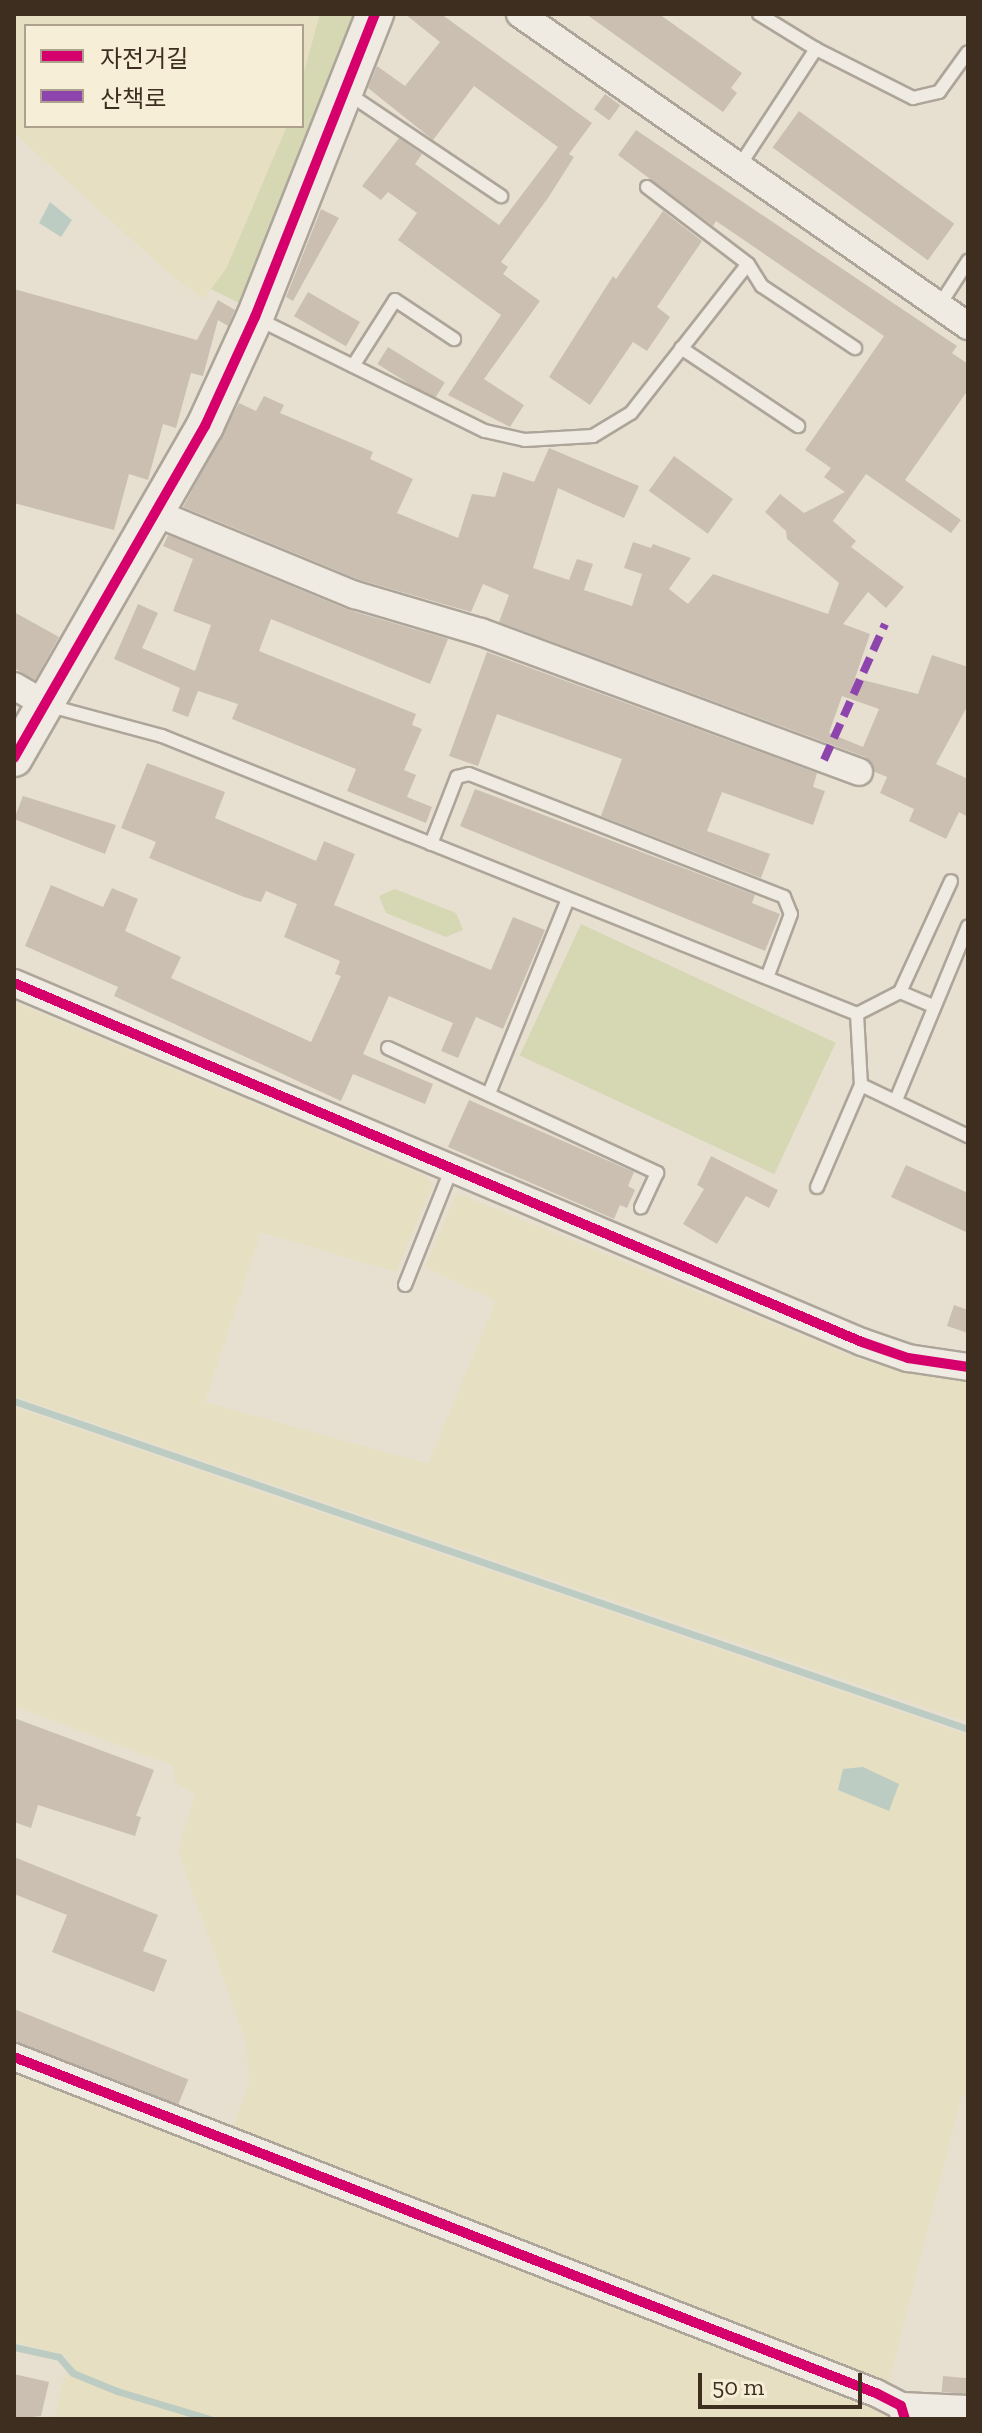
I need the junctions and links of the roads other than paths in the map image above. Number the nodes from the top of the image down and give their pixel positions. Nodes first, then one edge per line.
1 (375, 14) edge
2 (520, 14) edge
3 (759, 14) edge
4 (816, 49) junction
5 (968, 52) edge
6 (343, 90) junction
7 (740, 165) junction
8 (647, 187) dead end
9 (501, 196) dead end
10 (968, 261) edge
11 (748, 264) junction
12 (939, 306) junction
13 (255, 317) junction
14 (968, 326) edge
15 (454, 339) dead end
16 (681, 348) junction
17 (855, 348) dead end
18 (353, 366) junction
19 (798, 426) dead end
20 (158, 514) junction
21 (14, 686) edge
22 (47, 705) junction
23 (14, 758) edge
24 (859, 772) dead end
25 (431, 844) junction
26 (951, 881) dead end
27 (568, 899) junction
28 (968, 926) edge
29 (767, 978) junction
30 (14, 983) edge
31 (900, 992) junction
32 (933, 1006) junction
33 (857, 1014) junction
34 (388, 1048) dead end
35 (861, 1085) junction
36 (490, 1091) junction
37 (896, 1100) junction
38 (968, 1136) edge
39 (451, 1170) junction
40 (817, 1187) dead end
41 (641, 1207) dead end
42 (405, 1285) dead end
43 (968, 1367) edge
44 (14, 2057) edge
45 (968, 2409) edge
46 (903, 2413) edge

1 - 6 street
2 - 7 street
3 - 4 lane
4 - 5 lane
4 - 7 lane
6 - 9 lane
6 - 13 street
7 - 12 street
8 - 11 lane
10 - 12 lane
11 - 16 lane
11 - 17 lane
12 - 14 street
13 - 18 lane
13 - 20 street
15 - 18 lane
16 - 18 lane
16 - 19 lane
20 - 22 street
20 - 24 street
21 - 22 street
22 - 23 street
22 - 25 lane
25 - 27 lane
25 - 29 lane
26 - 31 lane
27 - 29 lane
27 - 36 lane
28 - 32 lane
29 - 33 lane
30 - 39 street
31 - 32 lane
31 - 33 lane
32 - 37 lane
33 - 35 lane
34 - 36 lane
35 - 37 lane
35 - 40 lane
36 - 41 lane
37 - 38 lane
39 - 42 lane
39 - 43 street
44 - 46 street
45 - 46 street

